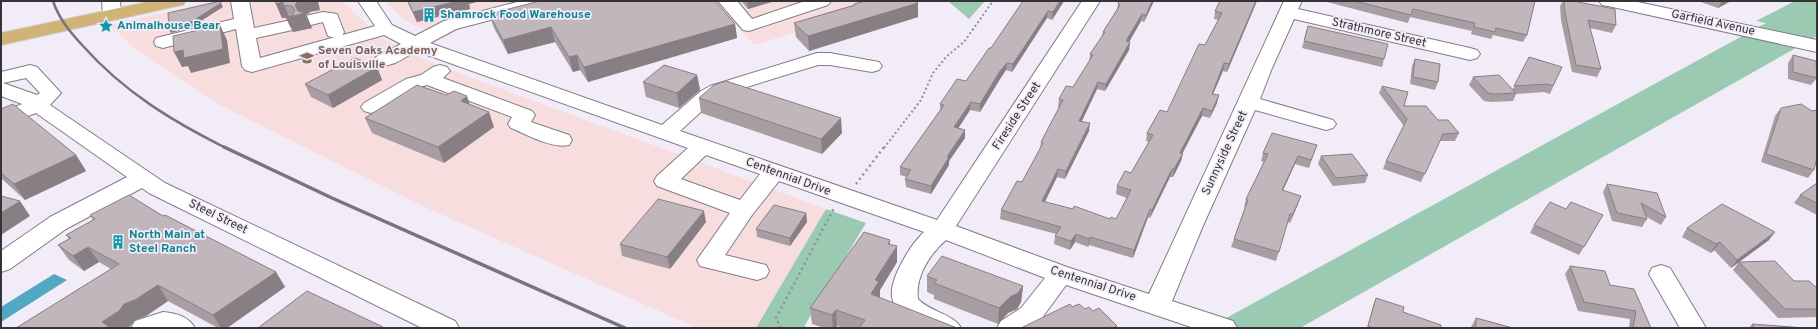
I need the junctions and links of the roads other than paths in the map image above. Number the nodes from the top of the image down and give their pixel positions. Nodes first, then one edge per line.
1 (177, 1) edge
2 (240, 1) edge
3 (368, 1) edge
4 (542, 1) edge
5 (727, 1) edge
6 (822, 1) edge
7 (1091, 1) edge
8 (1608, 1) edge
9 (112, 5) edge
10 (1291, 6) edge
11 (1665, 7) edge
12 (311, 20) dead end
13 (291, 25) edge
14 (1, 26) edge
15 (386, 29) junction
16 (246, 37) junction
17 (339, 37) junction
18 (1, 39) edge
19 (163, 42) dead end
20 (416, 44) junction
21 (1817, 46) edge
22 (1470, 54) dead end
23 (458, 60) junction
24 (383, 61) dead end
25 (872, 66) dead end
26 (1, 78) edge
27 (428, 79) junction
28 (1, 89) edge
29 (1250, 102) junction
30 (38, 106) junction
31 (371, 107) dead end
32 (1, 120) edge
33 (1326, 124) dead end
34 (665, 134) junction
35 (561, 140) dead end
36 (702, 147) junction
37 (774, 172) junction
38 (143, 178) junction
39 (744, 210) junction
40 (942, 230) junction
41 (1, 263) edge
42 (757, 271) dead end
43 (1061, 274) junction
44 (1661, 274) dead end
45 (1157, 305) junction
46 (144, 328) edge
47 (182, 328) edge
48 (446, 328) edge
49 (948, 328) edge
50 (1010, 328) edge
51 (1224, 328) edge
52 (1693, 328) edge

1 - 9 main road
2 - 16 street
3 - 15 street
4 - 20 street
5 - 6 street
7 - 40 street, Fireside Street
8 - 11 street, Garfield Avenue
9 - 14 main road
9 - 18 main road
10 - 22 street, Strathmore Street
10 - 29 street, Sunnyside Street
11 - 21 street, Garfield Avenue
12 - 17 street
13 - 16 street
15 - 17 street
15 - 20 street, Centennial Drive
16 - 17 street
16 - 19 street
20 - 23 street, Centennial Drive
20 - 24 street
23 - 27 street
23 - 34 street, Centennial Drive
25 - 34 street
26 - 30 street
27 - 31 street
27 - 35 street
28 - 30 street, Steel Street
29 - 33 street
29 - 45 street, Sunnyside Street
30 - 32 street
30 - 38 street, Steel Street
34 - 36 street, Centennial Drive
36 - 37 street, Centennial Drive
36 - 39 street
37 - 39 street
37 - 40 street, Centennial Drive
38 - 41 street
38 - 48 street, Steel Street
39 - 42 street
40 - 43 street, Centennial Drive
40 - 49 street, Fireside Street
43 - 45 street, Centennial Drive
43 - 50 street
44 - 52 street
45 - 51 street, Centennial Drive
46 - 47 street

